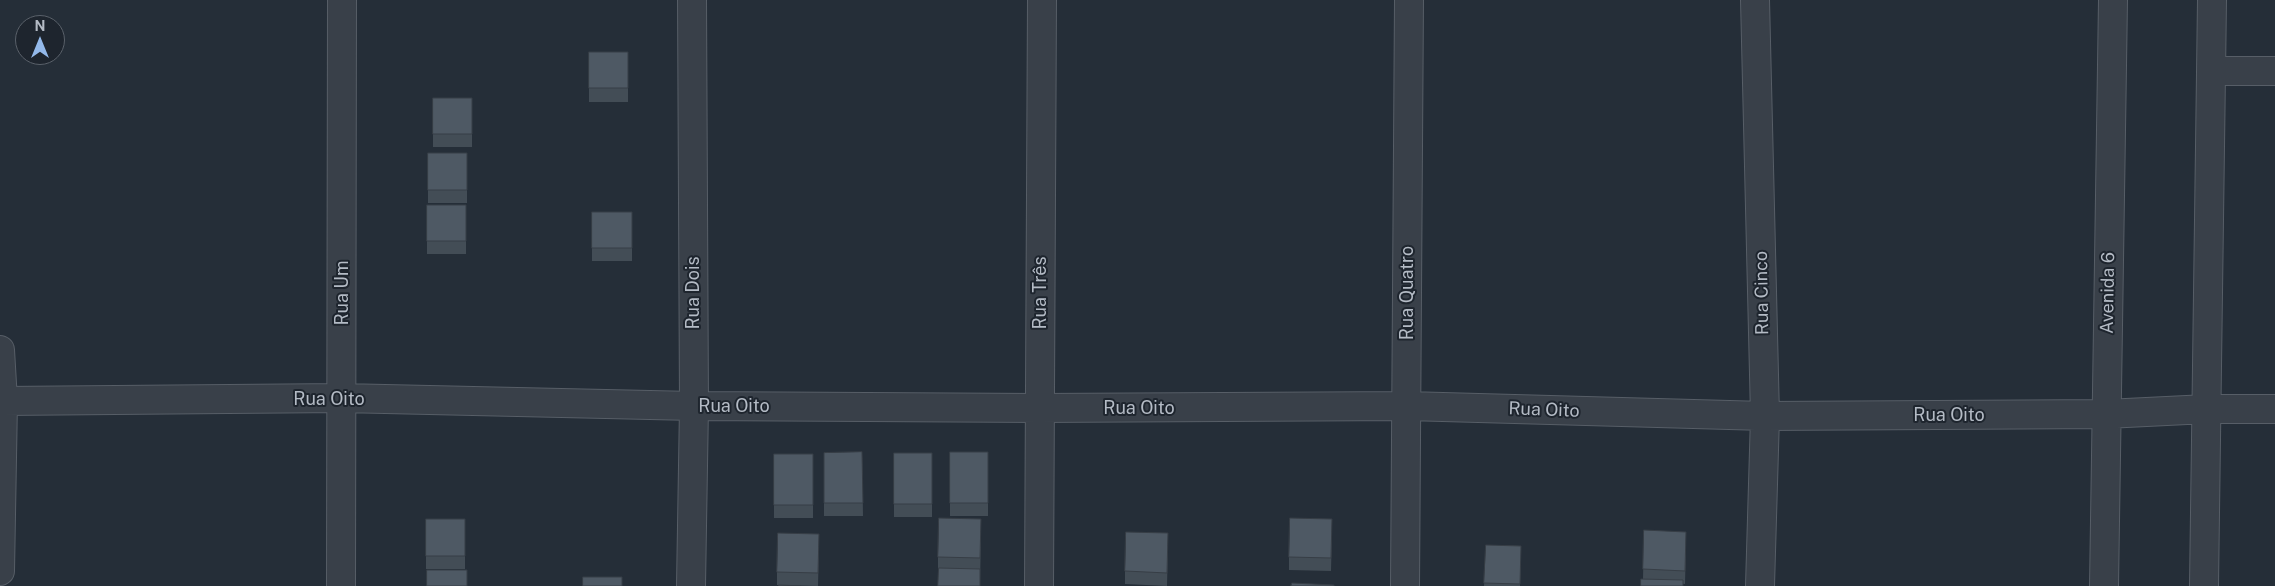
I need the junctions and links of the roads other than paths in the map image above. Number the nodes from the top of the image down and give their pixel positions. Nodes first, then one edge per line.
1 (342, 0) edge
2 (692, 0) edge
3 (1042, 0) edge
4 (1409, 0) edge
5 (1755, 0) edge
6 (2113, 0) edge
7 (2212, 0) edge
8 (2211, 71) junction
9 (2275, 72) edge
10 (0, 350) edge
11 (342, 398) junction
12 (4, 401) junction
13 (694, 406) junction
14 (1407, 406) junction
15 (1039, 408) junction
16 (2207, 409) junction
17 (2275, 409) edge
18 (2106, 414) junction
19 (1765, 416) junction
20 (0, 571) edge
21 (342, 586) edge
22 (691, 586) edge
23 (1039, 586) edge
24 (1405, 586) edge
25 (1760, 586) edge
26 (2104, 586) edge
27 (2204, 586) edge

1 - 11 street, Rua Um
2 - 13 street, Rua Dois
3 - 15 street, Rua Três
4 - 14 street, Rua Quatro
5 - 19 street, Rua Cinco
6 - 18 street, Avenida 6
7 - 8 street
8 - 9 street
8 - 16 street
10 - 12 street
11 - 12 street, Rua Oito
11 - 13 street, Rua Oito
11 - 21 street, Rua Um
12 - 20 street
13 - 15 street, Rua Oito
13 - 22 street, Rua Dois
14 - 15 street, Rua Oito
14 - 19 street, Rua Oito
14 - 24 street, Rua Quatro
15 - 23 street, Rua Três
16 - 17 street, Rua Oito
16 - 18 street, Rua Oito
16 - 27 street
18 - 19 street, Rua Oito
18 - 26 street, Avenida 6
19 - 25 street, Rua Cinco

